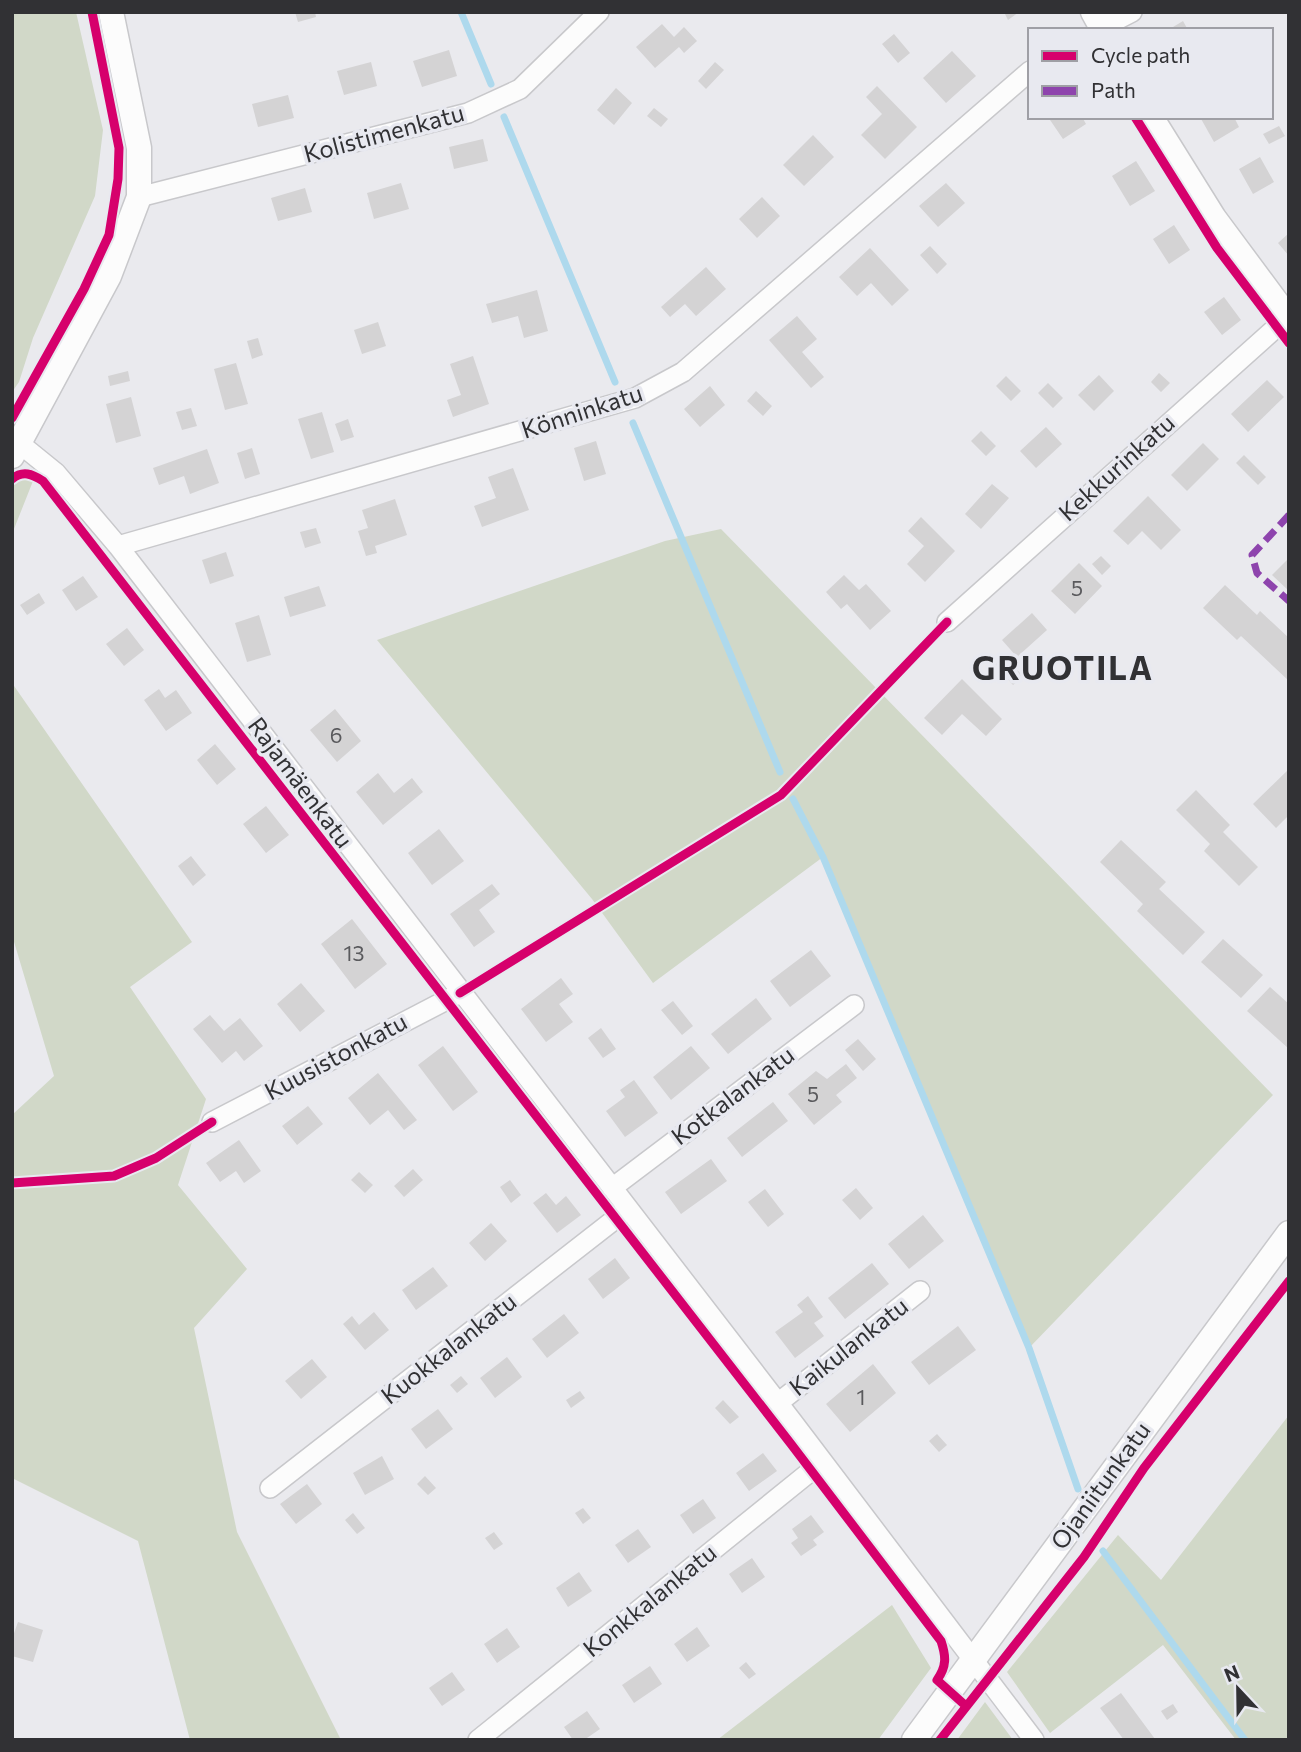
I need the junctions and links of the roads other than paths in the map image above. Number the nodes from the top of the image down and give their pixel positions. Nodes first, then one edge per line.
1 (111, 12) edge
2 (599, 12) edge
3 (1132, 12) edge
4 (1099, 25) edge
5 (1028, 73) edge
6 (1152, 119) edge
7 (139, 197) junction
8 (1288, 317) edge
9 (15, 447) edge
10 (118, 546) junction
11 (947, 622) dead end
12 (460, 993) junction
13 (854, 1005) dead end
14 (212, 1122) dead end
15 (612, 1188) junction
16 (628, 1209) junction
17 (1289, 1233) edge
18 (920, 1291) dead end
19 (778, 1404) junction
20 (822, 1462) junction
21 (270, 1488) dead end
22 (972, 1661) junction
23 (478, 1740) edge
24 (914, 1740) edge
25 (1034, 1740) edge

1 - 7 street
2 - 7 street, Kolistimenkatu
3 - 4 street
5 - 10 street, Könninkatu
6 - 8 street
7 - 9 street
8 - 11 street, Kekkurinkatu
9 - 10 street, Rajamäenkatu
10 - 12 street, Rajamäenkatu
12 - 14 street, Kuusistonkatu
12 - 15 street, Rajamäenkatu
13 - 15 street, Kotkalankatu
15 - 16 street, Rajamäenkatu
16 - 19 street, Rajamäenkatu
16 - 21 street, Kuokkalankatu
17 - 22 street, Ojaniitunkatu
18 - 19 street, Kaikulankatu
19 - 20 street, Rajamäenkatu
20 - 22 street, Rajamäenkatu
20 - 23 street, Konkkalankatu
22 - 24 street, Ojaniitunkatu
22 - 25 street, Rajamäenkatu

